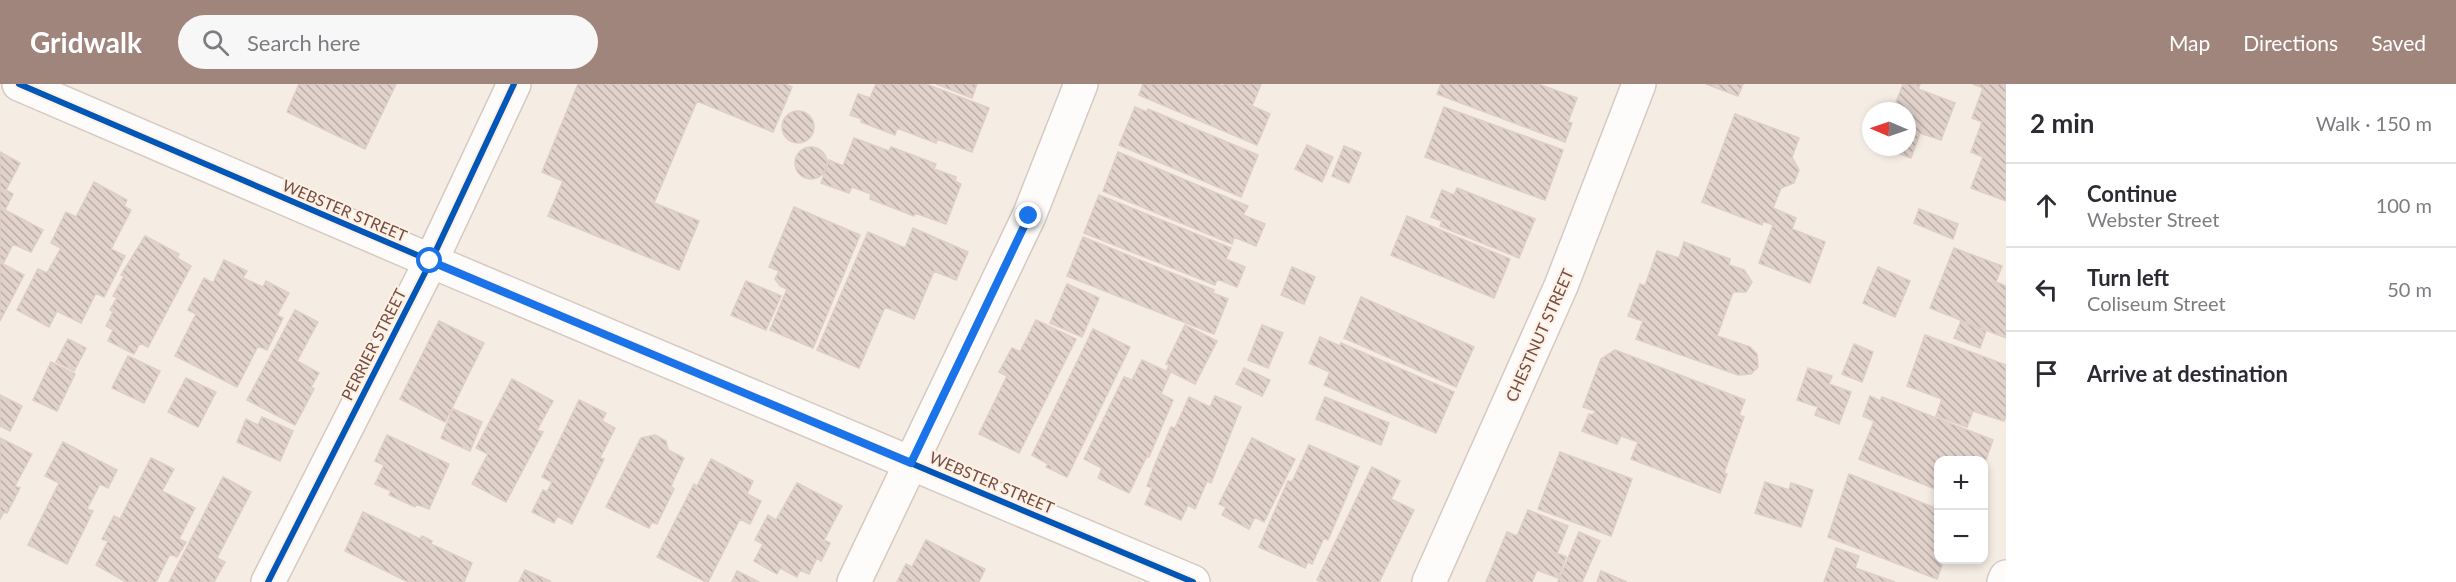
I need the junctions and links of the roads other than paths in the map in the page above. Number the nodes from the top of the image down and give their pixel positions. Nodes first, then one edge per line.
1 (19, 84) edge
2 (514, 84) edge
3 (1081, 84) edge
4 (1639, 84) edge
5 (430, 261) junction
6 (911, 463) junction
7 (2006, 578) edge
8 (268, 582) edge
9 (854, 582) edge
10 (1193, 582) edge
11 (1429, 582) edge
12 (2004, 582) edge

1 - 5 street, WEBSTER STREET
2 - 5 street, PERRIER STREET
3 - 6 street
4 - 11 street, CHESTNUT STREET
5 - 6 street, WEBSTER STREET
5 - 8 street, PERRIER STREET
6 - 9 street
6 - 10 street, WEBSTER STREET
7 - 12 street

